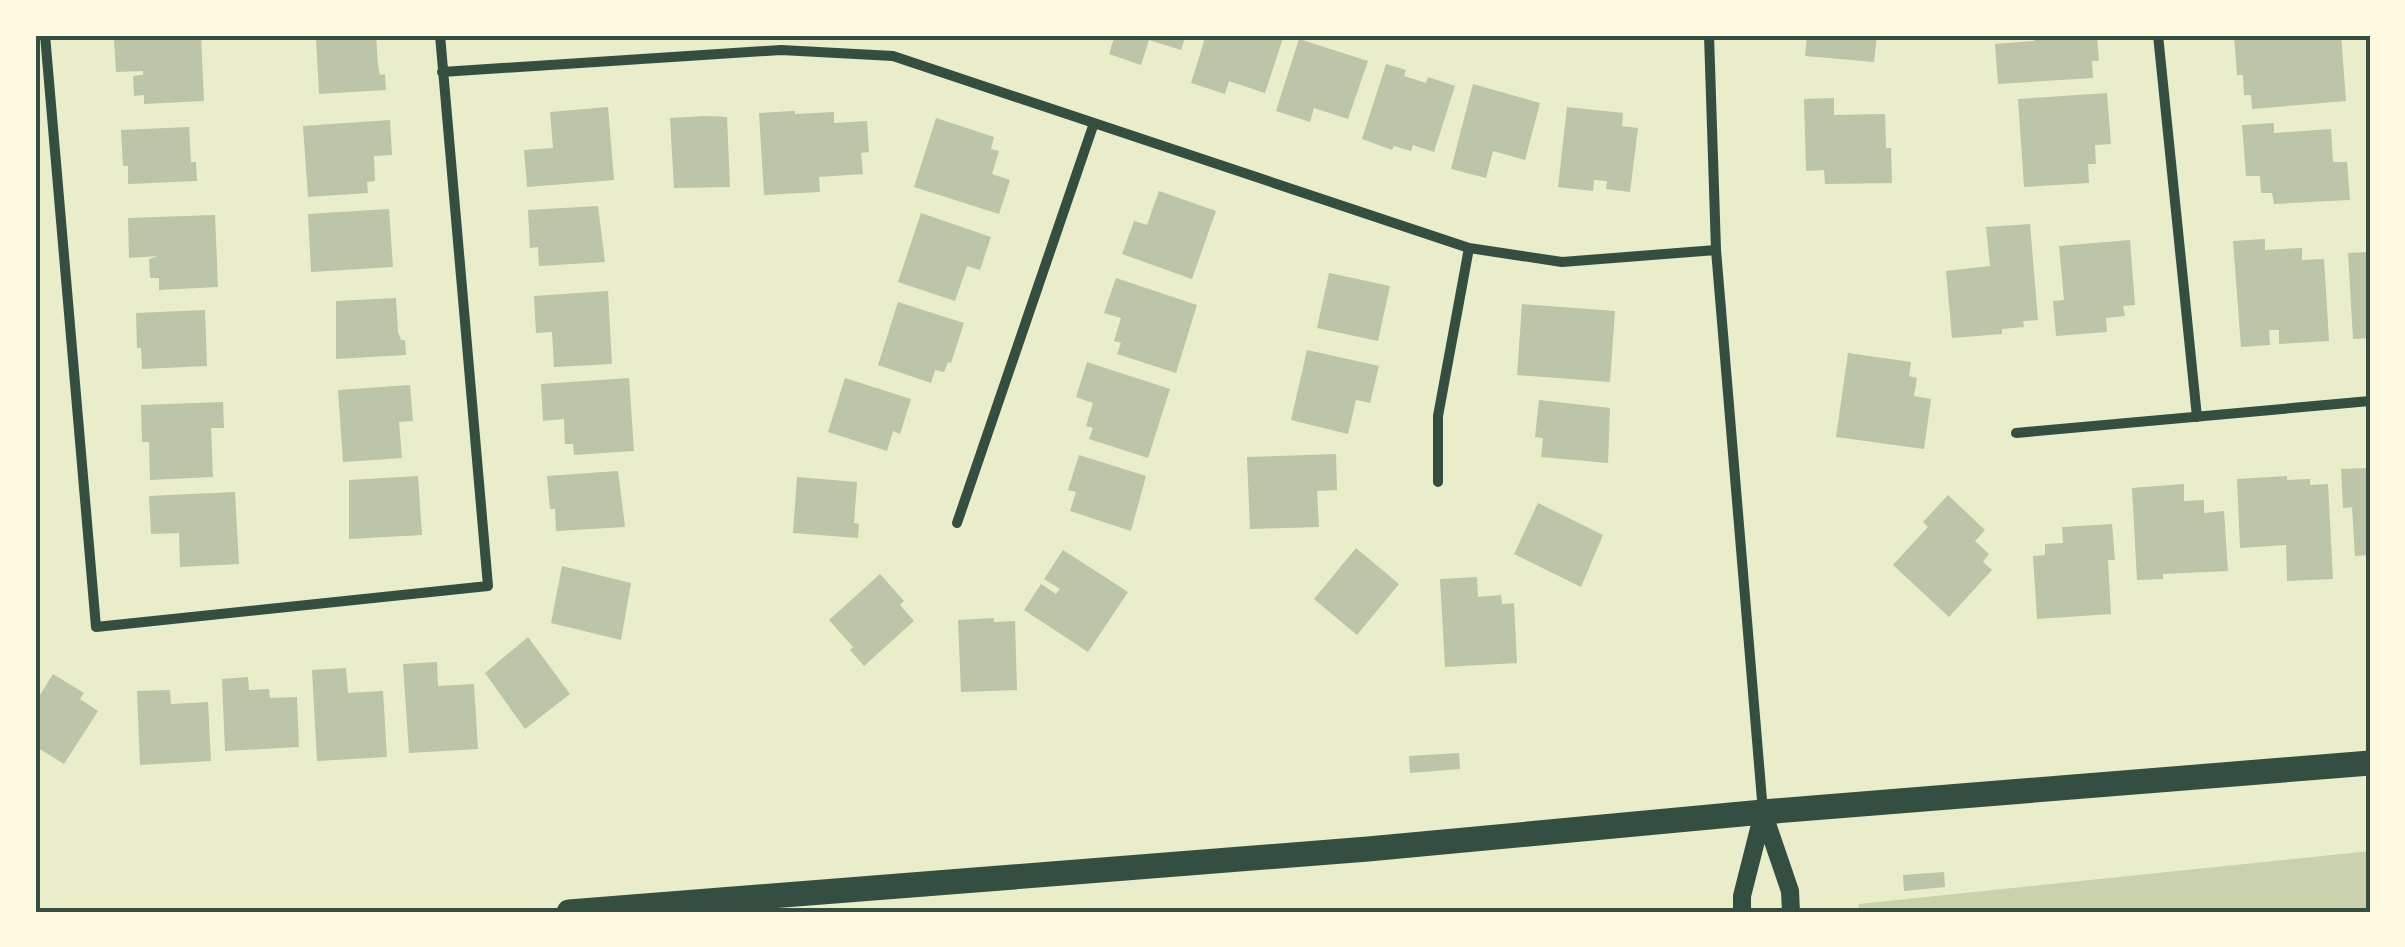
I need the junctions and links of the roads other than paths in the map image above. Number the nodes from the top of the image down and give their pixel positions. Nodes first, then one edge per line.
1 (44, 35) edge
2 (440, 35) edge
3 (1709, 35) edge
4 (2158, 35) edge
5 (442, 72) junction
6 (1094, 123) junction
7 (1468, 248) junction
8 (1716, 250) junction
9 (2370, 402) edge
10 (2197, 417) junction
11 (2016, 432) dead end
12 (1438, 482) dead end
13 (957, 523) dead end
14 (2370, 763) edge
15 (1763, 812) junction
16 (570, 912) edge
17 (1742, 912) edge
18 (1791, 912) edge

1 - 5 street
2 - 5 street
3 - 8 street
4 - 10 street
5 - 6 street
6 - 7 street
6 - 13 street
7 - 8 street
7 - 12 street
8 - 15 street
9 - 10 street
10 - 11 street
14 - 15 main road
15 - 16 main road
15 - 17 street
15 - 18 street

